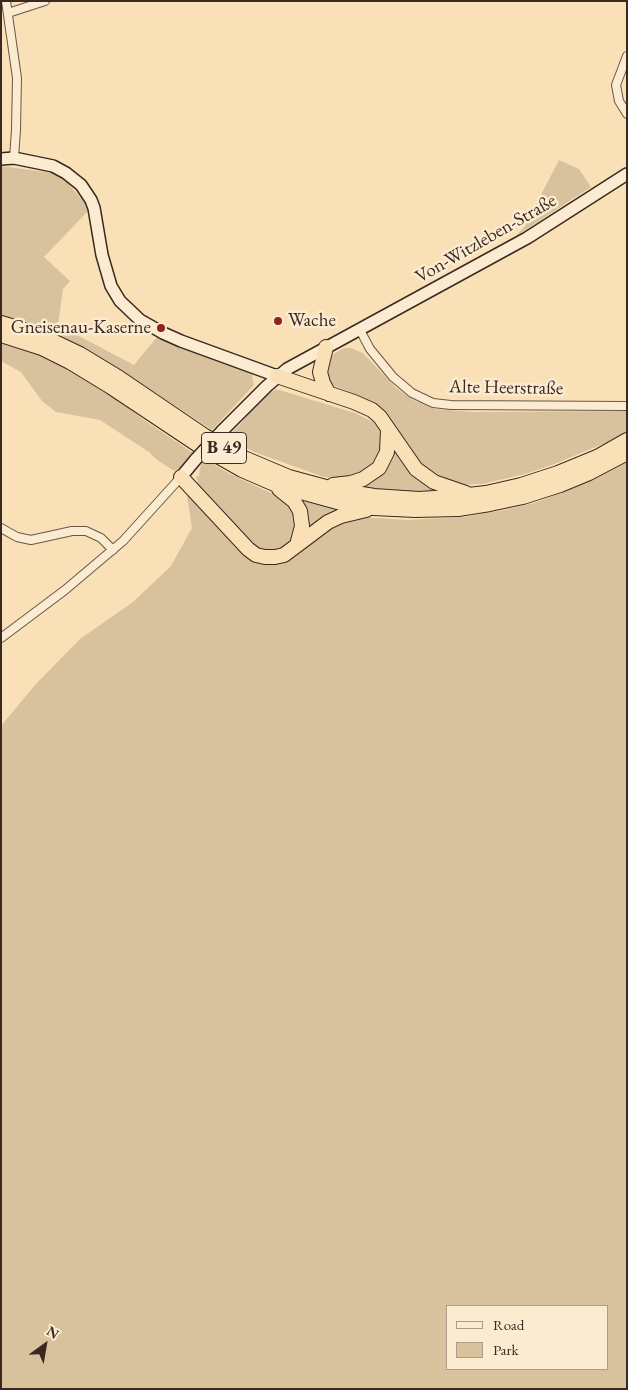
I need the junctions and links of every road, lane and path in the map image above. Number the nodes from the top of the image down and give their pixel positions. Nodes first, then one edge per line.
1 (6, 1) edge
2 (45, 1) edge
3 (8, 13) junction
4 (627, 56) edge
5 (626, 109) edge
6 (14, 158) junction
7 (1, 159) edge
8 (627, 174) edge
9 (1, 323) edge
10 (360, 330) junction
11 (1, 335) edge
12 (326, 347) junction
13 (277, 376) junction
14 (329, 394) junction
15 (627, 406) edge
16 (388, 428) junction
17 (627, 440) edge
18 (627, 453) edge
19 (181, 476) junction
20 (268, 481) junction
21 (319, 486) junction
22 (471, 495) junction
23 (374, 508) junction
24 (1, 528) edge
25 (297, 545) junction
26 (113, 550) junction
27 (1, 638) edge

1 - 3 street
2 - 3 street
3 - 6 street
4 - 5 street
6 - 7 street
6 - 13 street
8 - 10 street, Von-Witzleben-Straße
9 - 21 highway, B 49
10 - 12 street
10 - 15 street, Alte Heerstraße
11 - 20 highway, B 49
12 - 13 street
12 - 14 highway
13 - 14 highway
13 - 19 street, bridge
14 - 16 highway
16 - 21 highway
16 - 22 highway
17 - 22 highway, B 49
18 - 23 highway, B 49
19 - 25 highway
19 - 26 street
20 - 23 highway, B 49
20 - 25 highway
21 - 22 highway, B 49
23 - 25 highway
24 - 26 street
26 - 27 street

